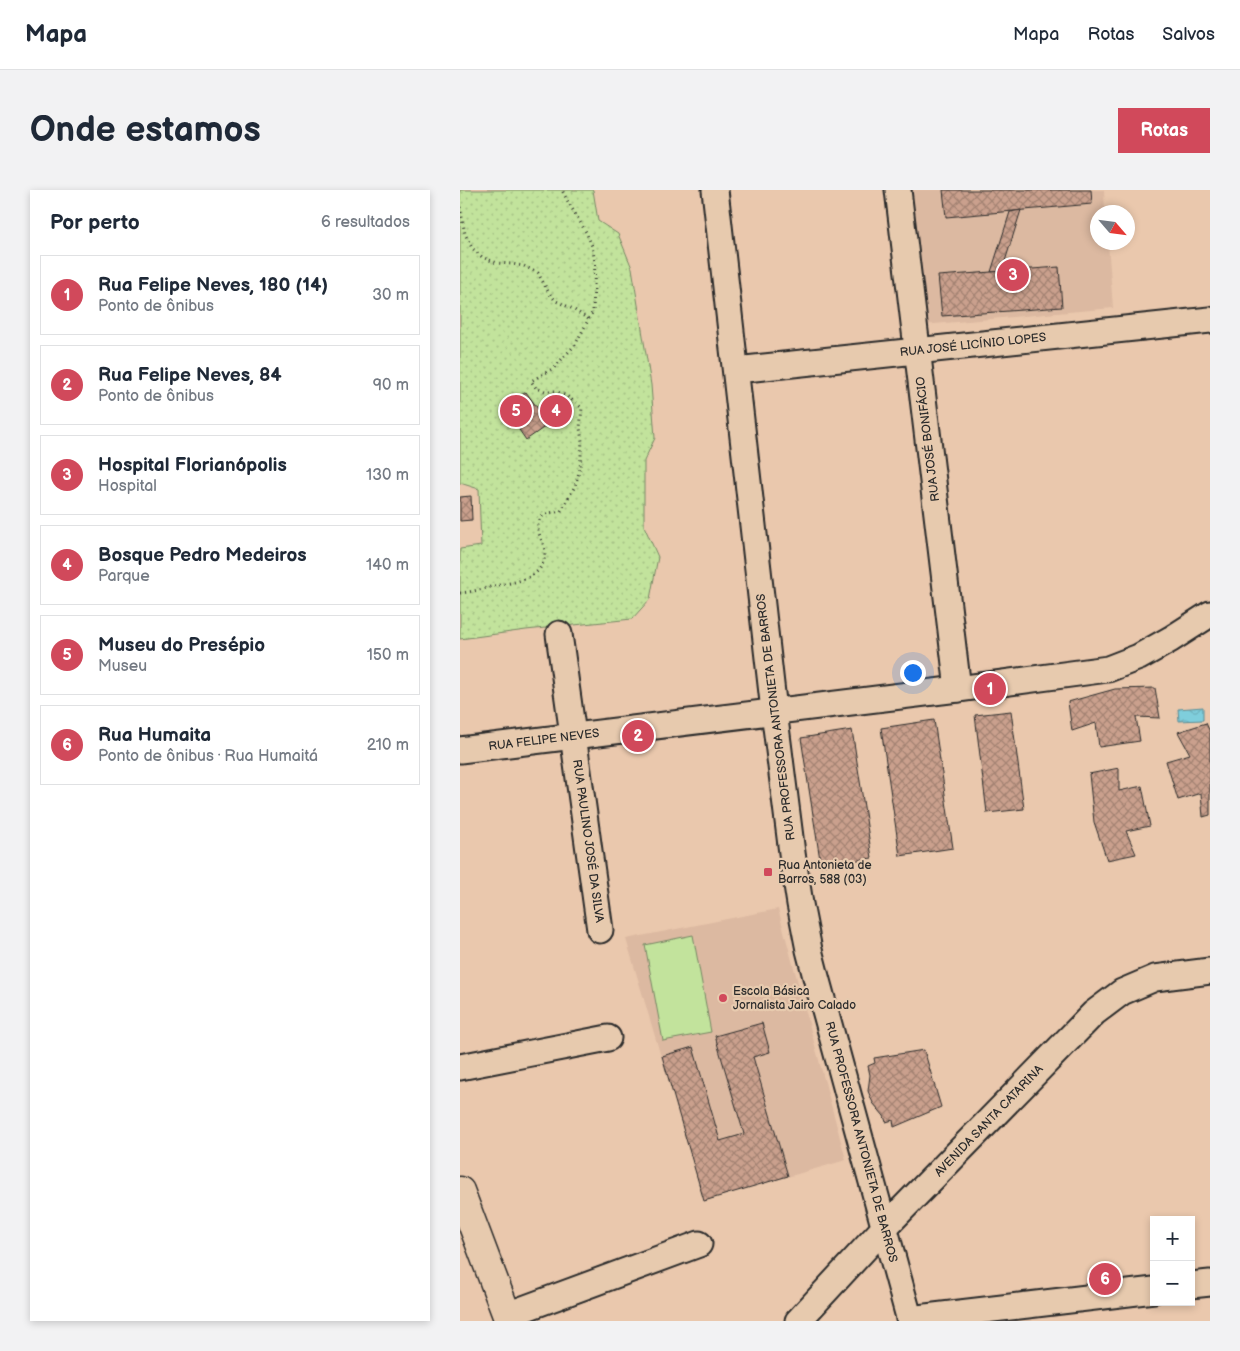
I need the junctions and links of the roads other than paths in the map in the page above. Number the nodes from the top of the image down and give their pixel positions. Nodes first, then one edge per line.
1 (715, 190) edge
2 (898, 190) edge
3 (1210, 320) edge
4 (918, 351) junction
5 (736, 370) junction
6 (1210, 614) edge
7 (559, 634) dead end
8 (958, 689) junction
9 (774, 711) junction
10 (573, 736) junction
11 (460, 750) edge
12 (600, 930) dead end
13 (1210, 971) edge
14 (608, 1038) dead end
15 (460, 1067) edge
16 (460, 1191) edge
17 (884, 1228) junction
18 (699, 1244) dead end
19 (1210, 1283) edge
20 (1195, 1285) edge
21 (1150, 1290) edge
22 (508, 1318) edge
23 (909, 1320) edge
24 (798, 1321) edge

1 - 5 street, RUA PROFESSORA ANTONIETA DE BARROS
2 - 4 street, RUA JOSÉ BONIFÁCIO
3 - 4 street, RUA JOSÉ LICÍNIO LOPES
4 - 5 street, RUA JOSÉ LICÍNIO LOPES
4 - 8 street, RUA JOSÉ BONIFÁCIO
5 - 9 street, RUA PROFESSORA ANTONIETA DE BARROS
6 - 8 street, RUA FELIPE NEVES
7 - 10 street, RUA PAULINO JOSÉ DA SILVA
8 - 9 street, RUA FELIPE NEVES
9 - 10 street, RUA FELIPE NEVES
9 - 17 street, RUA PROFESSORA ANTONIETA DE BARROS
10 - 11 street, RUA FELIPE NEVES
10 - 12 street, RUA PAULINO JOSÉ DA SILVA
13 - 17 street, AVENIDA SANTA CATARINA
14 - 15 street
16 - 22 main road
17 - 23 street, RUA PROFESSORA ANTONIETA DE BARROS
17 - 24 street, AVENIDA SANTA CATARINA
18 - 22 street
19 - 20 street
21 - 23 street

